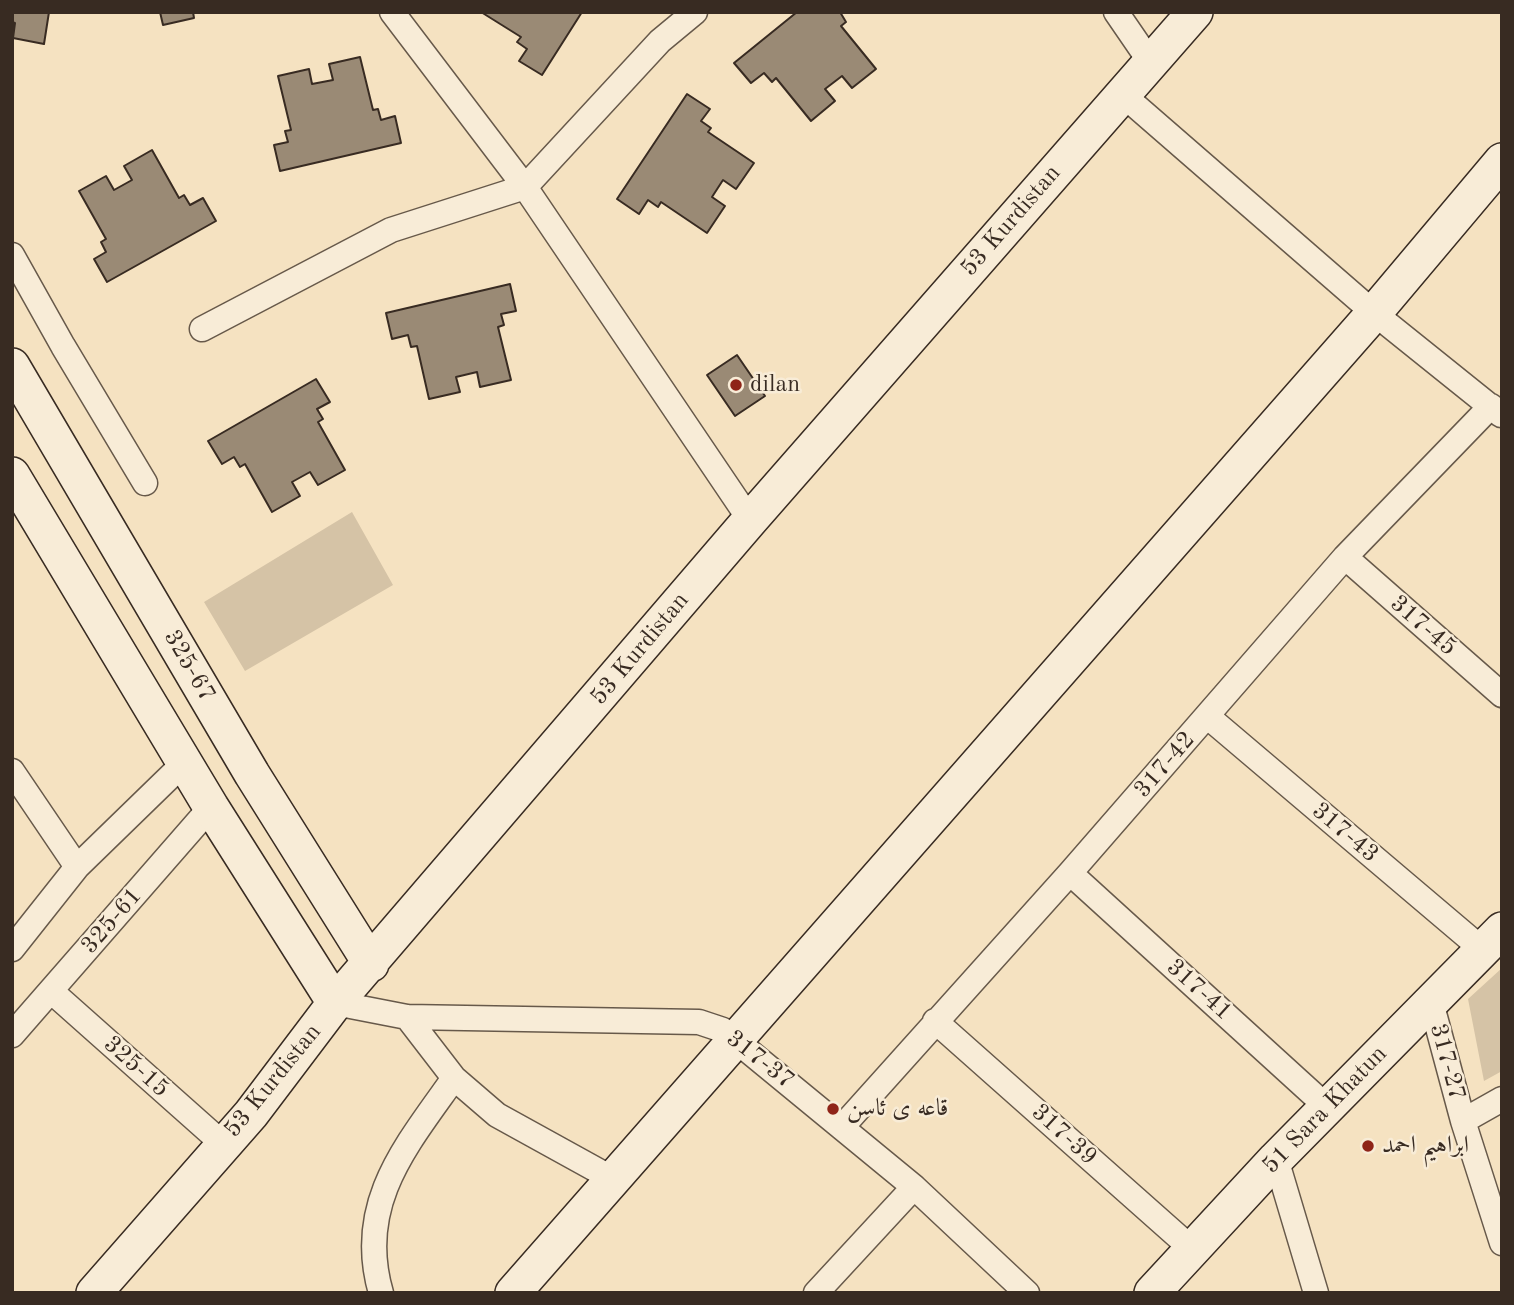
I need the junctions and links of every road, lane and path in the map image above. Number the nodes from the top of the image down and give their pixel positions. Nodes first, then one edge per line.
1 (392, 12) edge
2 (695, 12) edge
3 (1116, 12) edge
4 (1195, 12) edge
5 (1151, 63) junction
6 (1122, 94) junction
7 (1502, 161) edge
8 (525, 187) junction
9 (12, 255) edge
10 (1374, 313) junction
11 (202, 329) dead end
12 (12, 366) edge
13 (1496, 411) edge
14 (12, 475) edge
15 (145, 483) dead end
16 (750, 520) junction
17 (1345, 557) junction
18 (1502, 695) edge
19 (1207, 716) junction
20 (184, 762) junction
21 (12, 771) edge
22 (211, 807) junction
23 (77, 867) junction
24 (1070, 873) junction
25 (1492, 940) edge
26 (12, 949) edge
27 (371, 964) junction
28 (51, 991) junction
29 (1430, 1002) junction
30 (335, 1003) junction
31 (407, 1017) junction
32 (935, 1021) junction
33 (12, 1035) edge
34 (737, 1038) junction
35 (453, 1079) junction
36 (1502, 1099) edge
37 (1327, 1108) junction
38 (1463, 1121) junction
39 (842, 1127) junction
40 (222, 1143) junction
41 (1276, 1159) junction
42 (613, 1179) junction
43 (914, 1187) junction
44 (1502, 1242) edge
45 (1192, 1249) junction
46 (94, 1293) edge
47 (381, 1293) edge
48 (513, 1293) edge
49 (816, 1293) edge
50 (1027, 1293) edge
51 (1153, 1293) edge
52 (1316, 1293) edge

1 - 8 street
2 - 8 street
3 - 5 street
4 - 5 main road, 53 Kurdistan
5 - 6 main road, 53 Kurdistan
6 - 10 street
6 - 16 main road, 53 Kurdistan
7 - 10 main road
8 - 11 street
8 - 16 street
9 - 15 street
10 - 13 street
10 - 34 main road
12 - 27 main road, 325-67
13 - 17 street, 317-42
14 - 20 main road
16 - 27 main road, 53 Kurdistan
17 - 18 street, 317-45
17 - 19 street, 317-42
19 - 24 street, 317-42
19 - 25 street, 317-43
20 - 22 main road
20 - 23 street
21 - 23 street
22 - 28 street, 325-61
22 - 30 main road
23 - 26 street
24 - 32 street, 317-42
24 - 37 street, 317-41
25 - 29 main road, 51 Sara Khatun
27 - 30 main road, 53 Kurdistan
28 - 33 street, 325-61
28 - 40 street, 325-15
29 - 37 main road, 51 Sara Khatun
29 - 38 street, 317-27
30 - 31 street, 317-37
30 - 40 main road, 53 Kurdistan
31 - 34 street, 317-37
31 - 35 street
32 - 39 street, 317-42
32 - 45 street, 317-39
34 - 39 street, 317-37
34 - 42 main road
35 - 42 street
35 - 47 street
36 - 38 street
37 - 41 main road, 51 Sara Khatun
38 - 44 street, 317-27
39 - 43 street, 317-37
40 - 46 main road, 53 Kurdistan
41 - 45 main road, 51 Sara Khatun
41 - 52 street
42 - 48 main road
43 - 49 street
43 - 50 street, 317-37
45 - 51 main road, 51 Sara Khatun

